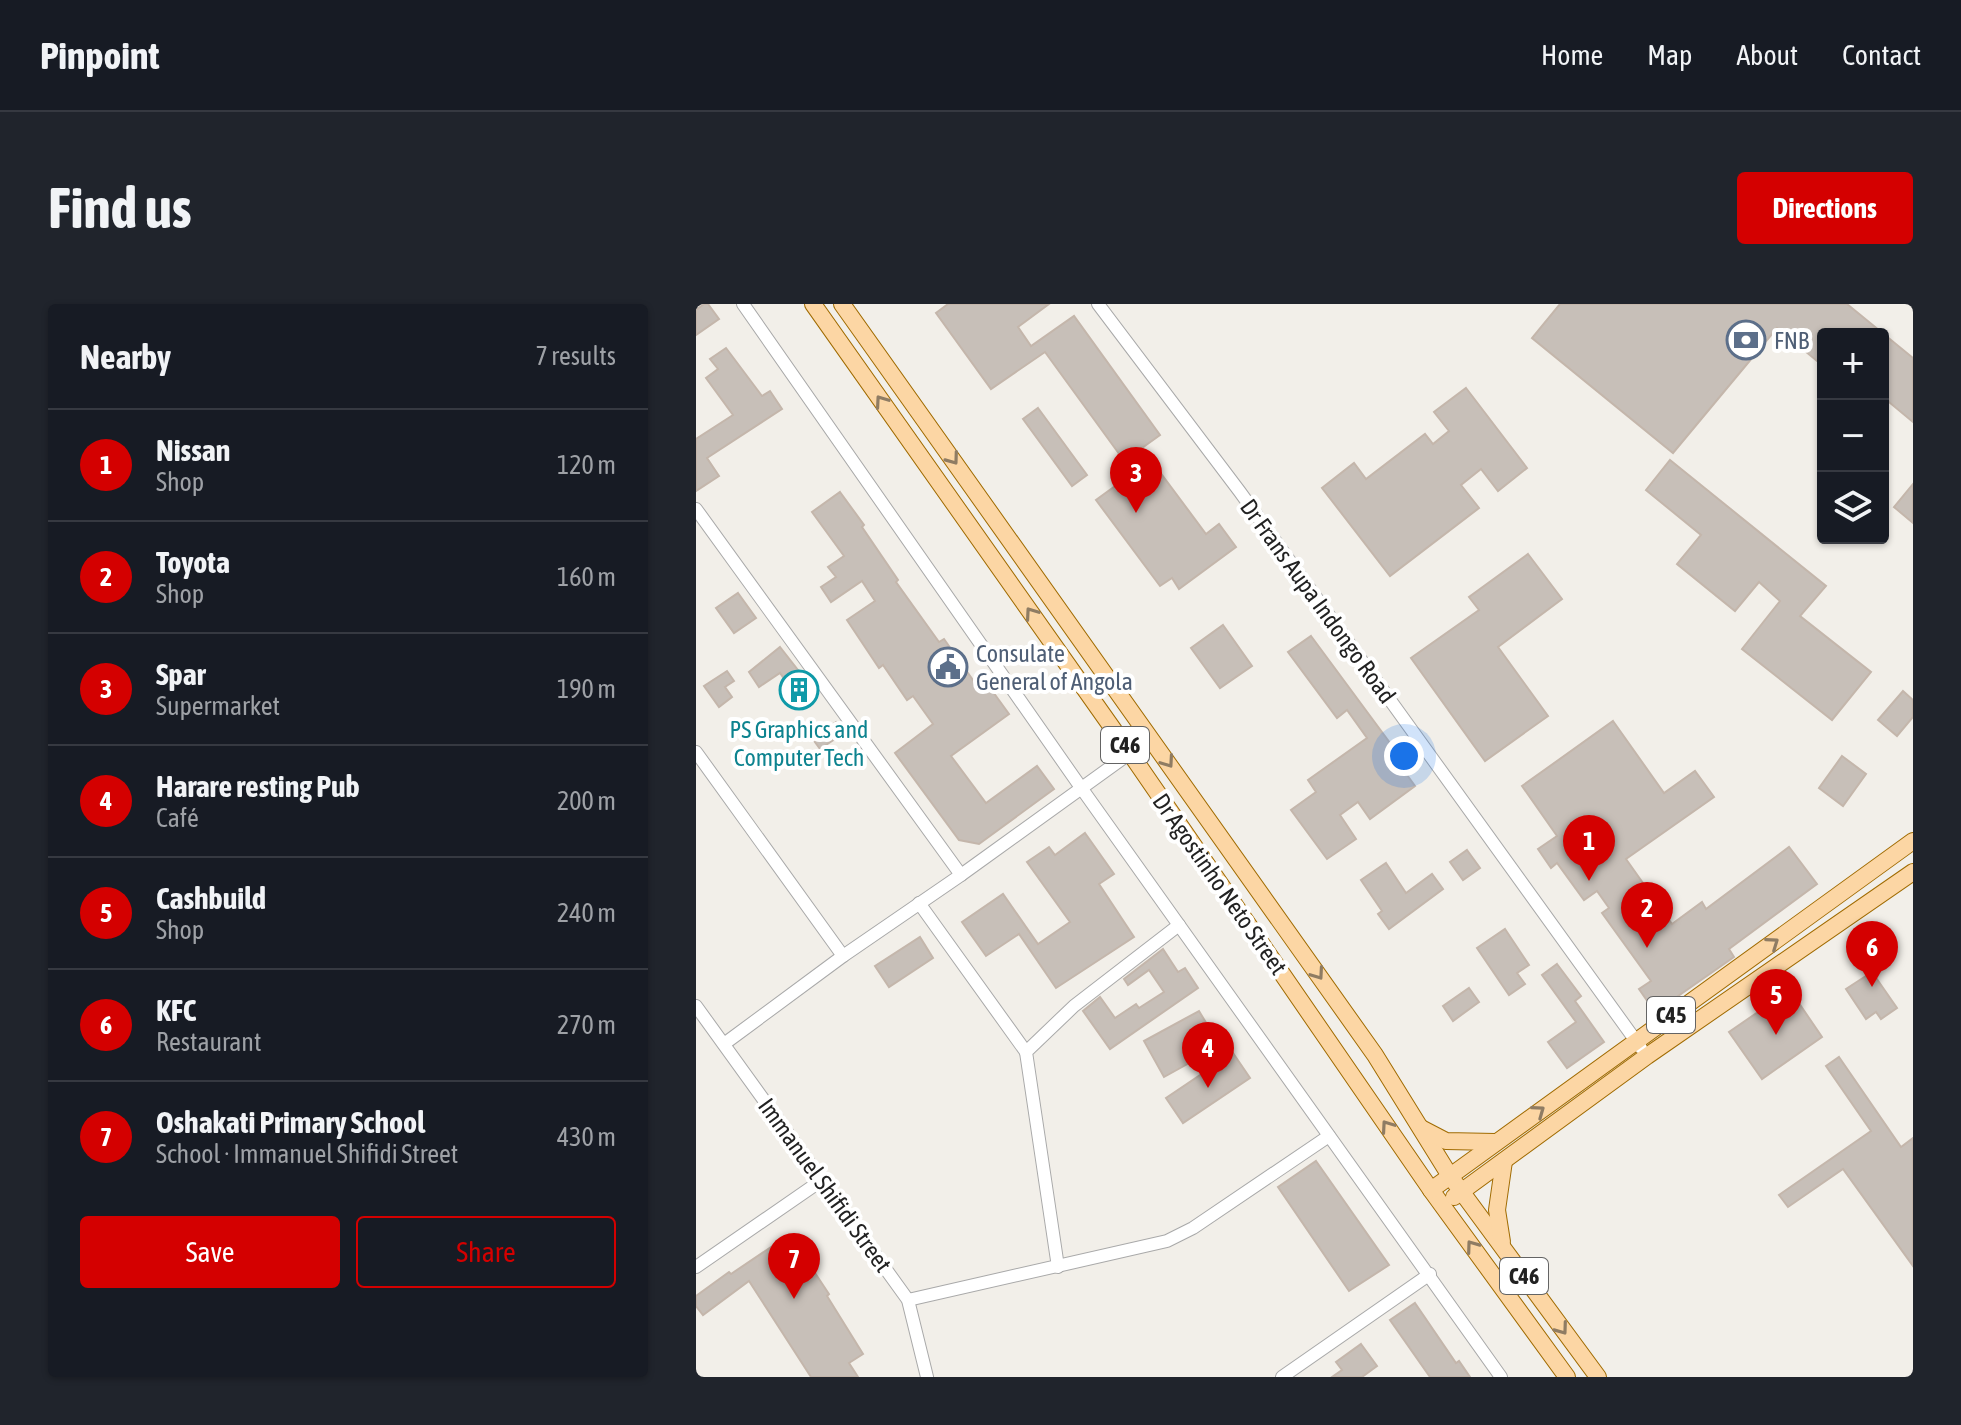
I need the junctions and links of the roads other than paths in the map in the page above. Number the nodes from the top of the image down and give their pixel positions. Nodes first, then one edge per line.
1 (743, 304) edge
2 (813, 304) edge
3 (842, 304) edge
4 (1098, 304) edge
5 (696, 509) edge
6 (1151, 738) junction
7 (696, 752) edge
8 (1130, 753) junction
9 (1082, 789) junction
10 (1913, 841) edge
11 (1913, 872) edge
12 (961, 875) junction
13 (919, 903) junction
14 (1179, 925) junction
15 (843, 956) junction
16 (696, 1006) edge
17 (1635, 1040) junction
18 (724, 1044) junction
19 (1026, 1052) junction
20 (1647, 1056) junction
21 (1420, 1127) junction
22 (1329, 1136) junction
23 (1495, 1142) junction
24 (1504, 1161) junction
25 (1450, 1176) junction
26 (822, 1180) junction
27 (1431, 1190) junction
28 (1462, 1192) junction
29 (1443, 1206) junction
30 (1502, 1247) junction
31 (696, 1267) edge
32 (1058, 1267) junction
33 (1430, 1274) junction
34 (908, 1300) junction
35 (927, 1377) edge
36 (1282, 1377) edge
37 (1501, 1377) edge
38 (1567, 1377) edge
39 (1598, 1377) edge

1 - 9 street
8 -> 2 main road, Dr Agostinho Neto Street / C46
3 -> 6 main road, Dr Agostinho Neto Street / C46
4 - 17 street, Dr Frans Aupa Indongo Road
5 - 12 street
6 - 8 street
6 -> 21 main road, Dr Agostinho Neto Street / C46
7 - 15 street
8 - 9 street
27 -> 8 main road, Dr Agostinho Neto Street / C46
9 - 12 street
9 - 14 street
17 -> 10 main road, C45
11 - 20 main road, C45
12 - 13 street
13 - 15 street
13 - 19 street
14 - 19 street
14 - 22 street
15 - 18 street
16 - 18 street, Immanuel Shifidi Street
17 - 20 street, Dr Frans Aupa Indongo Road
23 -> 17 main road, C45
18 - 26 street, Immanuel Shifidi Street
19 - 32 street
20 - 24 main road, C45
21 - 23 main road
21 - 25 main road, Dr Agostinho Neto Street / C46
22 - 32 street
22 - 33 street
23 - 25 main road, C45
24 - 28 main road, C45
24 - 30 main road
25 - 27 main road, C45
25 - 28 main road, C46
26 - 31 street
26 - 34 street, Immanuel Shifidi Street
27 - 29 main road, C46
28 - 29 main road, C45
28 - 30 main road, C46
38 -> 29 main road, C46
30 -> 39 main road, C46
32 - 34 street
33 - 36 street
33 - 37 street
34 - 35 street, Immanuel Shifidi Street

